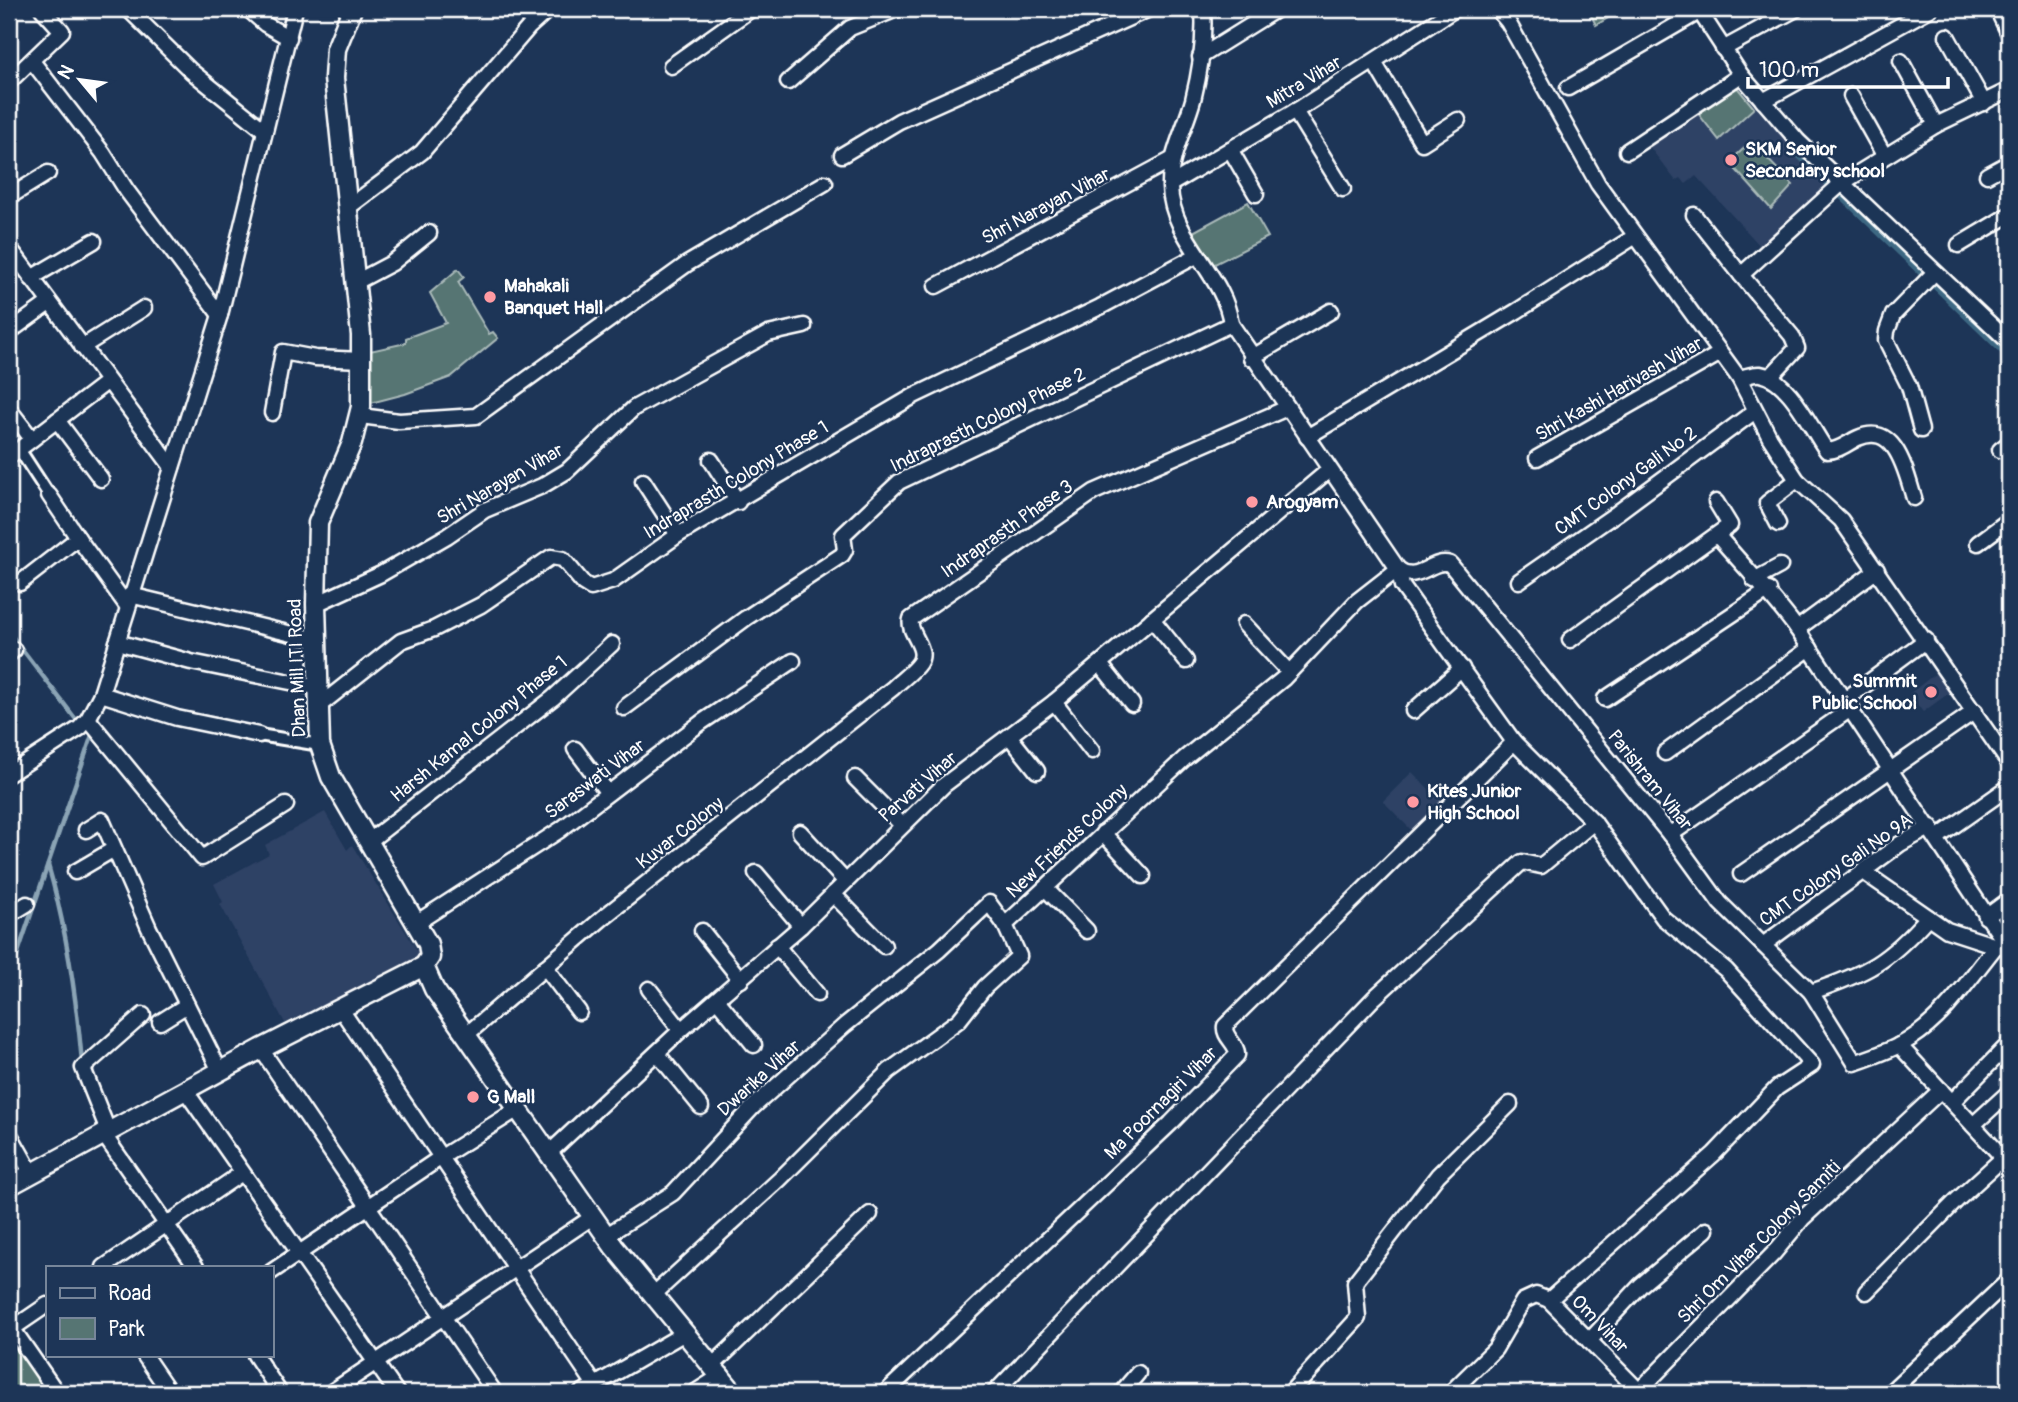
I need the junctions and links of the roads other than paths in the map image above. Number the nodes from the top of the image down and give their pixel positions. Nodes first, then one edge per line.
1 (42, 9) edge
2 (128, 9) edge
3 (248, 9) edge
4 (295, 9) edge
5 (352, 9) edge
6 (549, 9) edge
7 (751, 9) edge
8 (897, 9) edge
9 (1149, 9) edge
10 (1203, 9) edge
11 (1277, 9) edge
12 (1455, 9) edge
13 (1497, 9) edge
14 (1796, 9) edge
15 (1930, 9) edge
16 (1997, 9) edge
17 (1697, 12) edge
18 (2009, 34) edge
19 (1947, 36) dead end
20 (289, 38) junction
21 (1723, 49) junction
22 (1200, 57) junction
23 (32, 61) junction
24 (1901, 61) dead end
25 (1374, 62) junction
26 (671, 66) dead end
27 (1738, 78) junction
28 (9, 82) edge
29 (788, 82) dead end
30 (1568, 88) dead end
31 (2009, 90) edge
32 (1851, 96) dead end
33 (1763, 101) junction
34 (1984, 103) junction
35 (1295, 111) junction
36 (1458, 120) dead end
37 (1936, 125) junction
38 (264, 130) junction
39 (1230, 149) junction
40 (1627, 151) dead end
41 (842, 155) dead end
42 (1884, 155) junction
43 (1173, 159) junction
44 (2009, 163) edge
45 (48, 173) dead end
46 (1987, 175) dead end
47 (825, 183) dead end
48 (1171, 184) junction
49 (1838, 186) junction
50 (1343, 189) dead end
51 (1256, 194) dead end
52 (9, 197) edge
53 (349, 207) junction
54 (1693, 215) dead end
55 (2009, 215) edge
56 (429, 233) dead end
57 (1634, 237) junction
58 (94, 241) dead end
59 (1959, 245) dead end
60 (9, 247) edge
61 (1196, 256) junction
62 (1741, 275) junction
63 (1933, 275) junction
64 (31, 278) junction
65 (356, 282) junction
66 (936, 286) dead end
67 (49, 303) junction
68 (144, 308) dead end
69 (1331, 311) dead end
70 (220, 315) junction
71 (1231, 324) junction
72 (804, 326) dead end
73 (9, 332) edge
74 (2009, 342) edge
75 (82, 347) junction
76 (1719, 354) junction
77 (1251, 358) junction
78 (362, 360) junction
79 (1770, 377) junction
80 (1739, 378) junction
81 (107, 382) junction
82 (1287, 408) junction
83 (9, 409) edge
84 (1755, 411) junction
85 (272, 413) dead end
86 (361, 416) junction
87 (57, 420) junction
88 (1921, 430) dead end
89 (1307, 437) junction
90 (32, 439) junction
91 (14, 453) edge
92 (1537, 458) dead end
93 (711, 460) dead end
94 (172, 467) junction
95 (1329, 470) junction
96 (101, 479) dead end
97 (1797, 480) junction
98 (643, 481) dead end
99 (49, 495) joint
100 (1914, 498) dead end
101 (738, 502) junction
102 (1716, 502) dead end
103 (2009, 520) edge
104 (1779, 524) dead end
105 (678, 536) junction
106 (1718, 536) junction
107 (78, 538) junction
108 (1978, 543) dead end
109 (1780, 566) dead end
110 (1398, 569) junction
111 (1877, 570) junction
112 (1754, 580) junction
113 (1519, 581) dead end
114 (20, 583) dead end
115 (1769, 590) junction
116 (132, 599) junction
117 (316, 604) junction
118 (1152, 619) junction
119 (1244, 624) dead end
120 (1797, 629) junction
121 (317, 639) junction
122 (1570, 640) dead end
123 (1926, 640) junction
124 (119, 643) junction
125 (611, 643) dead end
126 (1810, 648) junction
127 (793, 661) dead end
128 (1186, 661) dead end
129 (920, 662) joint
130 (1100, 664) junction
131 (1462, 668) junction
132 (1289, 672) junction
133 (104, 695) junction
134 (320, 697) junction
135 (1605, 699) dead end
136 (1054, 702) junction
137 (1849, 703) junction
138 (1132, 704) dead end
139 (624, 708) dead end
140 (1413, 711) dead end
141 (1975, 711) junction
142 (93, 724) junction
143 (258, 735) joint
144 (1010, 737) junction
145 (1514, 742) junction
146 (320, 745) junction
147 (575, 749) dead end
148 (1093, 751) dead end
149 (1665, 753) dead end
150 (2009, 763) edge
151 (1892, 769) junction
152 (1037, 771) dead end
153 (9, 774) edge
154 (855, 778) dead end
155 (2009, 787) edge
156 (608, 793) junction
157 (286, 805) dead end
158 (1594, 822) junction
159 (902, 825) junction
160 (86, 830) dead end
161 (800, 831) dead end
162 (1934, 832) junction
163 (1103, 833) junction
164 (1670, 835) junction
165 (368, 842) junction
166 (114, 849) junction
167 (75, 872) dead end
168 (757, 873) dead end
169 (1865, 873) junction
170 (1741, 874) dead end
171 (1143, 876) dead end
172 (845, 881) junction
173 (1046, 889) junction
174 (833, 894) junction
175 (2009, 900) edge
176 (27, 904) dead end
177 (9, 915) edge
178 (1928, 917) junction
179 (1986, 917) junction
180 (416, 923) junction
181 (1005, 925) junction
182 (801, 926) junction
183 (702, 931) dead end
184 (1087, 931) dead end
185 (1763, 944) junction
186 (777, 946) junction
187 (884, 946) dead end
188 (2003, 947) edge
189 (424, 966) junction
190 (545, 967) junction
191 (741, 980) junction
192 (649, 989) dead end
193 (1811, 992) junction
194 (817, 994) dead end
195 (718, 1001) junction
196 (187, 1005) junction
197 (340, 1009) junction
198 (579, 1012) dead end
199 (143, 1015) dead end
200 (160, 1022) dead end
201 (681, 1030) junction
202 (466, 1035) junction
203 (2009, 1044) edge
204 (754, 1045) dead end
205 (1899, 1045) junction
206 (261, 1049) junction
207 (657, 1053) junction
208 (220, 1071) junction
209 (185, 1090) junction
210 (1941, 1090) junction
211 (2008, 1093) edge
212 (1952, 1102) junction
213 (1510, 1104) dead end
214 (701, 1107) dead end
215 (518, 1110) junction
216 (1973, 1125) junction
217 (9, 1133) edge
218 (106, 1134) junction
219 (549, 1153) junction
220 (440, 1158) junction
221 (2006, 1161) edge
222 (242, 1173) junction
223 (32, 1174) junction
224 (9, 1186) edge
225 (370, 1205) junction
226 (870, 1214) dead end
227 (594, 1216) junction
228 (168, 1225) junction
229 (1706, 1230) dead end
230 (607, 1235) junction
231 (299, 1253) junction
232 (106, 1266) edge
233 (196, 1266) edge
234 (515, 1269) junction
235 (273, 1271) edge
236 (2009, 1280) edge
237 (1866, 1292) dead end
238 (652, 1296) junction
239 (1549, 1300) junction
240 (46, 1306) edge
241 (445, 1317) junction
242 (10, 1329) edge
243 (683, 1334) junction
244 (1589, 1341) junction
245 (145, 1356) edge
246 (255, 1356) edge
247 (375, 1362) junction
248 (717, 1370) junction
249 (1138, 1373) dead end
250 (595, 1385) junction
251 (1638, 1392) edge
252 (57, 1393) edge
253 (170, 1393) edge
254 (280, 1393) edge
255 (330, 1393) edge
256 (397, 1393) edge
257 (495, 1393) edge
258 (581, 1393) edge
259 (694, 1393) edge
260 (734, 1393) edge
261 (885, 1393) edge
262 (994, 1393) edge
263 (1121, 1393) edge
264 (1290, 1393) edge
265 (1450, 1393) edge
266 (1889, 1393) edge

1 - 23 street
2 - 38 street
3 - 20 street
4 - 20 street
5 - 53 street, Dhan Mill ITI Road
6 - 53 street
7 - 26 street
8 - 29 street
9 - 41 street
10 - 22 street
11 - 22 street
12 - 25 street, Mitra Vihar
13 - 57 street
14 - 21 street
15 - 33 street
16 - 18 street
17 - 21 street
17 - 30 street
19 - 34 street
20 - 38 street
21 - 27 street
22 - 43 street
23 - 28 street
23 - 70 street
24 - 37 street
25 - 35 street, Mitra Vihar
25 - 36 street
27 - 33 street
27 - 40 street
31 - 34 street
32 - 42 street
33 - 49 street
34 - 37 street
35 - 39 street, Mitra Vihar
35 - 50 street
37 - 42 street
38 - 70 street
39 - 48 street, Mitra Vihar
39 - 51 street
42 - 49 street
43 - 48 street
43 - 66 street, Shri Narayan Vihar
44 - 46 street
45 - 52 street
47 - 86 street
48 - 61 street
49 - 62 street
49 - 63 street
53 - 65 street, Dhan Mill ITI Road
54 - 62 street
55 - 59 street
56 - 65 street
57 - 76 street
57 - 89 street
58 - 64 street
60 - 64 street
61 - 71 street
61 - 101 street, Indraprasth Colony Phase 1
62 - 79 street
63 - 74 street
63 - 88 street
64 - 67 street
65 - 78 street, Dhan Mill ITI Road
67 - 73 street
67 - 75 street
68 - 75 street
69 - 77 street
70 - 94 street
71 - 77 street
71 - 139 street, Indraprasth Colony Phase 2
72 - 117 street, Shri Narayan Vihar
75 - 81 street
76 - 80 street
76 - 92 street, Shri Kashi Harivash Vihar
77 - 82 street
78 - 85 street
78 - 86 street, Dhan Mill ITI Road
79 - 80 street
79 - 100 street
80 - 84 street
81 - 87 street
81 - 94 street
82 - 89 street
82 - 129 street, Indraprasth Phase 3
83 - 90 street
84 - 97 street
84 - 113 street, CMT Colony Gali No 2
86 - 117 street, Dhan Mill ITI Road
87 - 90 street
87 - 96 street
89 - 95 street
90 - 91 street
91 - 99 street
93 - 101 street
94 - 116 street
95 - 110 street
95 - 118 street, Parvati Vihar
97 - 104 street
97 - 111 street
98 - 105 street
99 - 107 street
101 - 105 street, Indraprasth Colony Phase 1
102 - 106 street
103 - 108 street
105 - 134 street, Indraprasth Colony Phase 1
106 - 112 street
106 - 122 street
107 - 114 street
107 - 116 street
109 - 112 street
110 - 131 street
110 - 132 street, New Friends Colony
110 - 164 street, Parishram Vihar
111 - 120 street
111 - 123 street
112 - 115 street
115 - 120 street
115 - 135 street
116 - 121 street
116 - 124 street
117 - 121 street, Dhan Mill ITI Road
118 - 128 street
118 - 130 street, Parvati Vihar
119 - 132 street
120 - 126 street
121 - 134 street, Dhan Mill ITI Road
123 - 137 street
123 - 141 street
124 - 133 street
124 - 134 street
125 - 165 street, Harsh Kamal Colony Phase 1
126 - 137 street
126 - 149 street
127 - 156 street, Saraswati Vihar
129 - 190 street, Kuvar Colony
130 - 136 street, Parvati Vihar
130 - 138 street
131 - 140 street
131 - 145 street
132 - 163 street, New Friends Colony
133 - 142 street
133 - 143 street
134 - 146 street, Dhan Mill ITI Road
136 - 144 street, Parvati Vihar
136 - 148 street
137 - 151 street
137 - 164 street
141 - 150 street
141 - 151 street
142 - 153 street
142 - 157 street
143 - 146 street
144 - 152 street
144 - 159 street, Parvati Vihar
145 - 158 street
145 - 261 street, Ma Poornagiri Vihar
146 - 165 street, Dhan Mill ITI Road
147 - 156 street
151 - 162 street
151 - 170 street
154 - 159 street
155 - 162 street, CMT Colony Gali No 9A
156 - 180 street, Saraswati Vihar
158 - 239 street
158 - 262 street
159 - 172 street, Parvati Vihar
160 - 166 street
161 - 172 street
162 - 169 street, CMT Colony Gali No 9A
162 - 179 street
163 - 171 street
163 - 173 street, New Friends Colony
164 - 185 street, Parishram Vihar
165 - 180 street, Dhan Mill ITI Road
166 - 167 street
166 - 196 street
168 - 182 street
169 - 178 street
169 - 185 street, CMT Colony Gali No 9A
172 - 174 street, Parvati Vihar
173 - 181 street, New Friends Colony
173 - 184 street
174 - 182 street, Parvati Vihar
174 - 187 street
175 - 179 street
176 - 177 street
178 - 188 street
178 - 193 street
179 - 188 street
180 - 189 street, Dhan Mill ITI Road
181 - 230 street, Dwarika Vihar
181 - 238 street, New Friends Colony
182 - 186 street, Parvati Vihar
183 - 191 street
185 - 193 street, Parishram Vihar
186 - 191 street, Parvati Vihar
186 - 194 street
188 - 205 street
189 - 197 street
189 - 202 street
190 - 198 street
190 - 202 street, Kuvar Colony
191 - 195 street, Parvati Vihar
192 - 201 street
193 - 205 street, Parishram Vihar
195 - 201 street, Parvati Vihar
195 - 204 street
196 - 200 street
196 - 208 street
197 - 206 street
197 - 220 street
199 - 218 street
201 - 207 street, Parvati Vihar
202 - 215 street
203 - 212 street
205 - 210 street
206 - 208 street
206 - 225 street
207 - 214 street
207 - 219 street, Parvati Vihar
208 - 209 street
209 - 218 street
209 - 222 street
210 - 212 street
210 - 251 street, Shri Om Vihar Colony Samiti
211 - 216 street
212 - 216 street
213 - 264 street
215 - 219 street
215 - 220 street
216 - 221 street
217 - 223 street
218 - 223 street
218 - 228 street
219 - 227 street
220 - 225 street
220 - 234 street
221 - 237 street
222 - 228 street
222 - 231 street
223 - 224 street
225 - 231 street
225 - 241 street
226 - 248 street
227 - 230 street
227 - 234 street
228 - 232 street
228 - 233 street
229 - 244 street
230 - 238 street
231 - 235 street
231 - 247 street
234 - 241 street
234 - 250 street
236 - 266 street
238 - 243 street
239 - 244 street, Om Vihar
239 - 265 street, Om Vihar
240 - 242 street
241 - 247 street
241 - 257 street
242 - 252 street
243 - 248 street
243 - 250 street
244 - 251 street, Om Vihar
245 - 253 street
246 - 254 street
247 - 255 street
247 - 256 street
248 - 259 street
248 - 260 street
249 - 263 street
250 - 258 street

